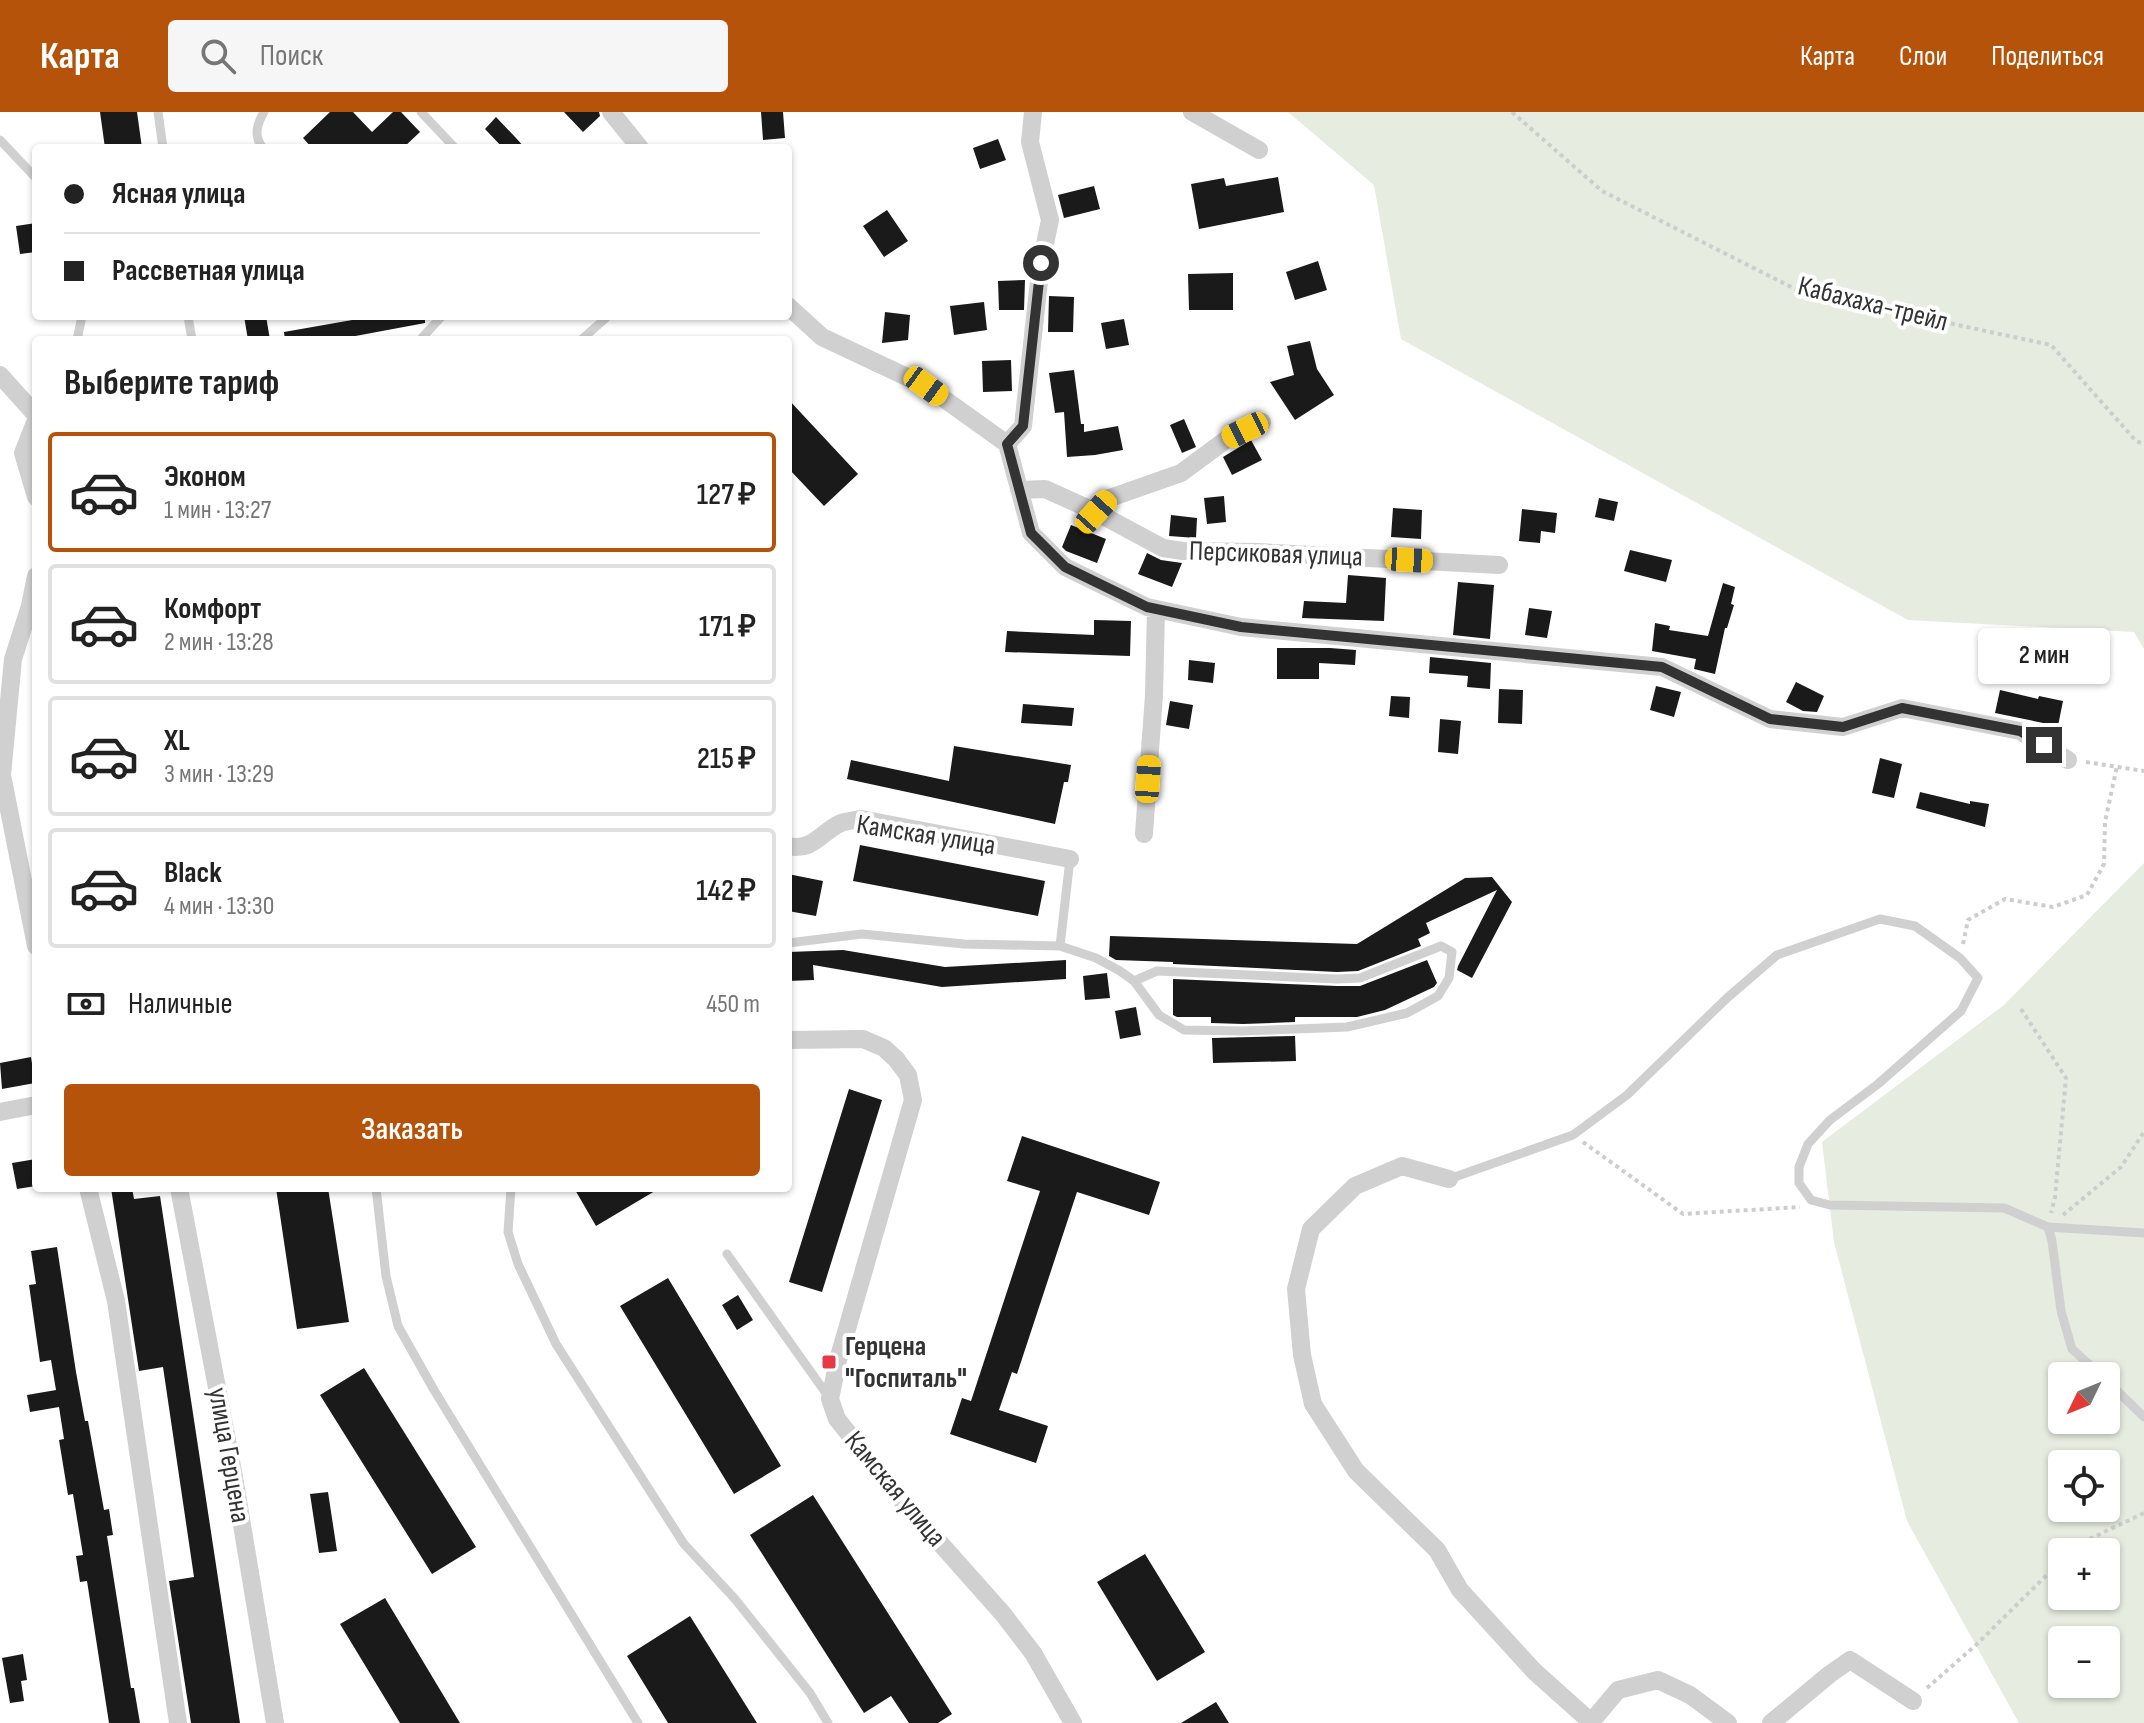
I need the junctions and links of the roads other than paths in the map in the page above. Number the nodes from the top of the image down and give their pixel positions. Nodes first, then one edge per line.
1 (158, 112) edge
2 (264, 112) edge
3 (421, 112) edge
4 (611, 112) edge
5 (1033, 112) edge
6 (1192, 112) edge
7 (0, 140) edge
8 (162, 144) edge
9 (260, 144) edge
10 (451, 144) edge
11 (637, 144) edge
12 (1259, 150) dead end
13 (32, 174) edge
14 (792, 310) edge
15 (438, 320) edge
16 (604, 320) edge
17 (424, 336) edge
18 (586, 336) edge
19 (0, 375) edge
20 (32, 412) edge
21 (1262, 422) dead end
22 (32, 428) edge
23 (1007, 444) junction
24 (32, 483) edge
25 (1019, 490) junction
26 (1096, 512) junction
27 (1499, 565) dead end
28 (32, 596) edge
29 (1156, 609) junction
30 (29, 631) edge
31 (2068, 760) road end
32 (1144, 834) dead end
33 (792, 847) edge
34 (1070, 859) joint
35 (32, 926) edge
36 (792, 943) edge
37 (1060, 946) junction
38 (1134, 981) junction
39 (792, 1040) edge
40 (32, 1106) edge
41 (0, 1112) edge
42 (1449, 1179) joint
43 (89, 1192) edge
44 (180, 1192) edge
45 (376, 1192) edge
46 (511, 1192) edge
47 (2048, 1227) junction
48 (2144, 1233) edge
49 (727, 1254) dead end
50 (2086, 1362) edge
51 (2120, 1394) edge
52 (830, 1399) junction
53 (2144, 1417) edge
54 (1913, 1701) road end
55 (178, 1723) edge
56 (275, 1723) edge
57 (638, 1723) edge
58 (828, 1723) edge
59 (1073, 1723) edge
60 (1592, 1723) edge
61 (1728, 1723) edge
62 (1771, 1723) edge

1 - 8 lane
2 - 9 lane
3 - 10 lane
4 - 11 street
5 - 23 street
6 - 12 street
7 - 13 lane
14 - 23 street
15 - 17 lane
16 - 18 lane
19 - 20 street
21 - 26 street
22 - 24 street
23 - 25 street
25 - 26 street, Персиковая улица
25 - 29 street
26 - 27 street, Персиковая улица
28 - 30 street
29 - 31 street
29 - 32 street
30 - 35 street
33 - 34 street, Камская улица
34 - 37 lane
36 - 37 lane
37 - 38 lane
38 - 38 lane
39 - 52 street, Камская улица
40 - 41 street
42 - 47 lane
42 - 60 street
43 - 55 street
44 - 56 street, улица Герцена
45 - 57 lane
46 - 58 lane
47 - 48 lane
47 - 50 lane
49 - 52 lane
51 - 53 lane
52 - 59 street, Камская улица
54 - 62 street
60 - 61 street

